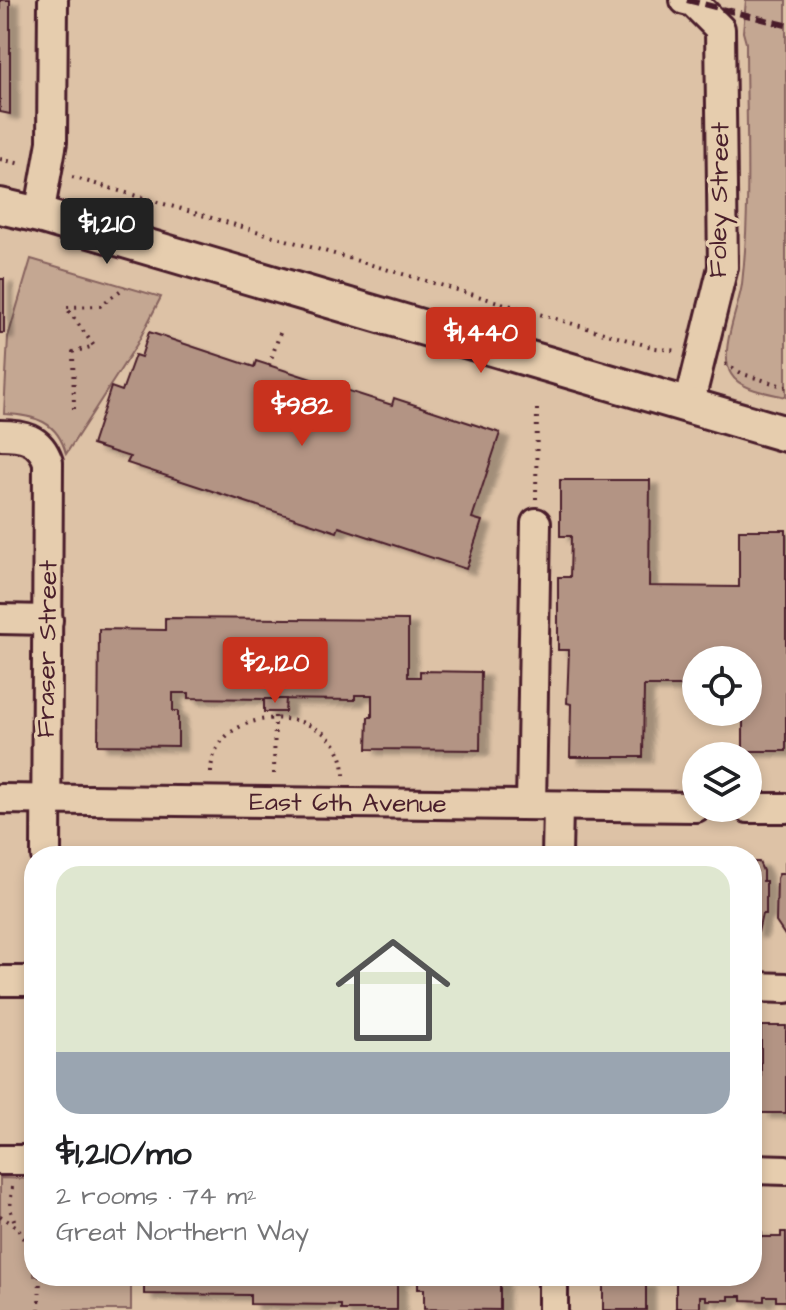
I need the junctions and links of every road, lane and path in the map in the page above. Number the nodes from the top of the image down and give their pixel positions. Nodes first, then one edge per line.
1 (53, 0) edge
2 (689, 1) edge
3 (0, 159) edge
4 (15, 162) dead end
5 (74, 178) dead end
6 (0, 206) edge
7 (39, 215) junction
8 (125, 287) dead end
9 (280, 333) dead end
10 (666, 348) dead end
11 (269, 365) dead end
12 (727, 365) dead end
13 (786, 387) edge
14 (689, 405) junction
15 (74, 409) dead end
16 (537, 409) dead end
17 (786, 434) edge
18 (0, 435) edge
19 (536, 523) joint
20 (0, 619) edge
21 (48, 620) junction
22 (275, 714) junction
23 (211, 773) dead end
24 (274, 774) dead end
25 (344, 775) dead end
26 (0, 799) edge
27 (46, 800) junction
28 (544, 805) junction
29 (682, 807) edge
30 (762, 808) edge
31 (786, 808) edge
32 (46, 846) edge
33 (554, 846) edge
34 (0, 981) edge
35 (24, 981) edge
36 (762, 987) edge
37 (786, 988) edge
38 (762, 1169) edge
39 (786, 1170) edge
40 (6, 1172) edge
41 (0, 1216) edge
42 (17, 1227) junction
43 (24, 1240) edge
44 (40, 1286) edge
45 (553, 1286) edge
46 (39, 1310) edge
47 (553, 1310) edge

1 - 7 street
2 - 14 street, Foley Street
3 - 4 path
5 - 10 path
6 - 7 main road
7 - 14 main road
8 - 15 path
9 - 11 path
12 - 13 path
14 - 17 main road
16 - 19 path
18 - 21 street, Fraser Street
19 - 28 street
20 - 21 street
21 - 27 street, Fraser Street
22 - 23 path
22 - 24 path
22 - 25 path
26 - 27 street, East 6th Avenue
27 - 28 street, East 6th Avenue
27 - 32 street, Fraser Street
28 - 29 street, East 6th Avenue
28 - 33 street
30 - 31 street
34 - 35 street
36 - 37 street
38 - 39 street
40 - 42 path
41 - 42 path
42 - 43 path
44 - 46 path
45 - 47 street

